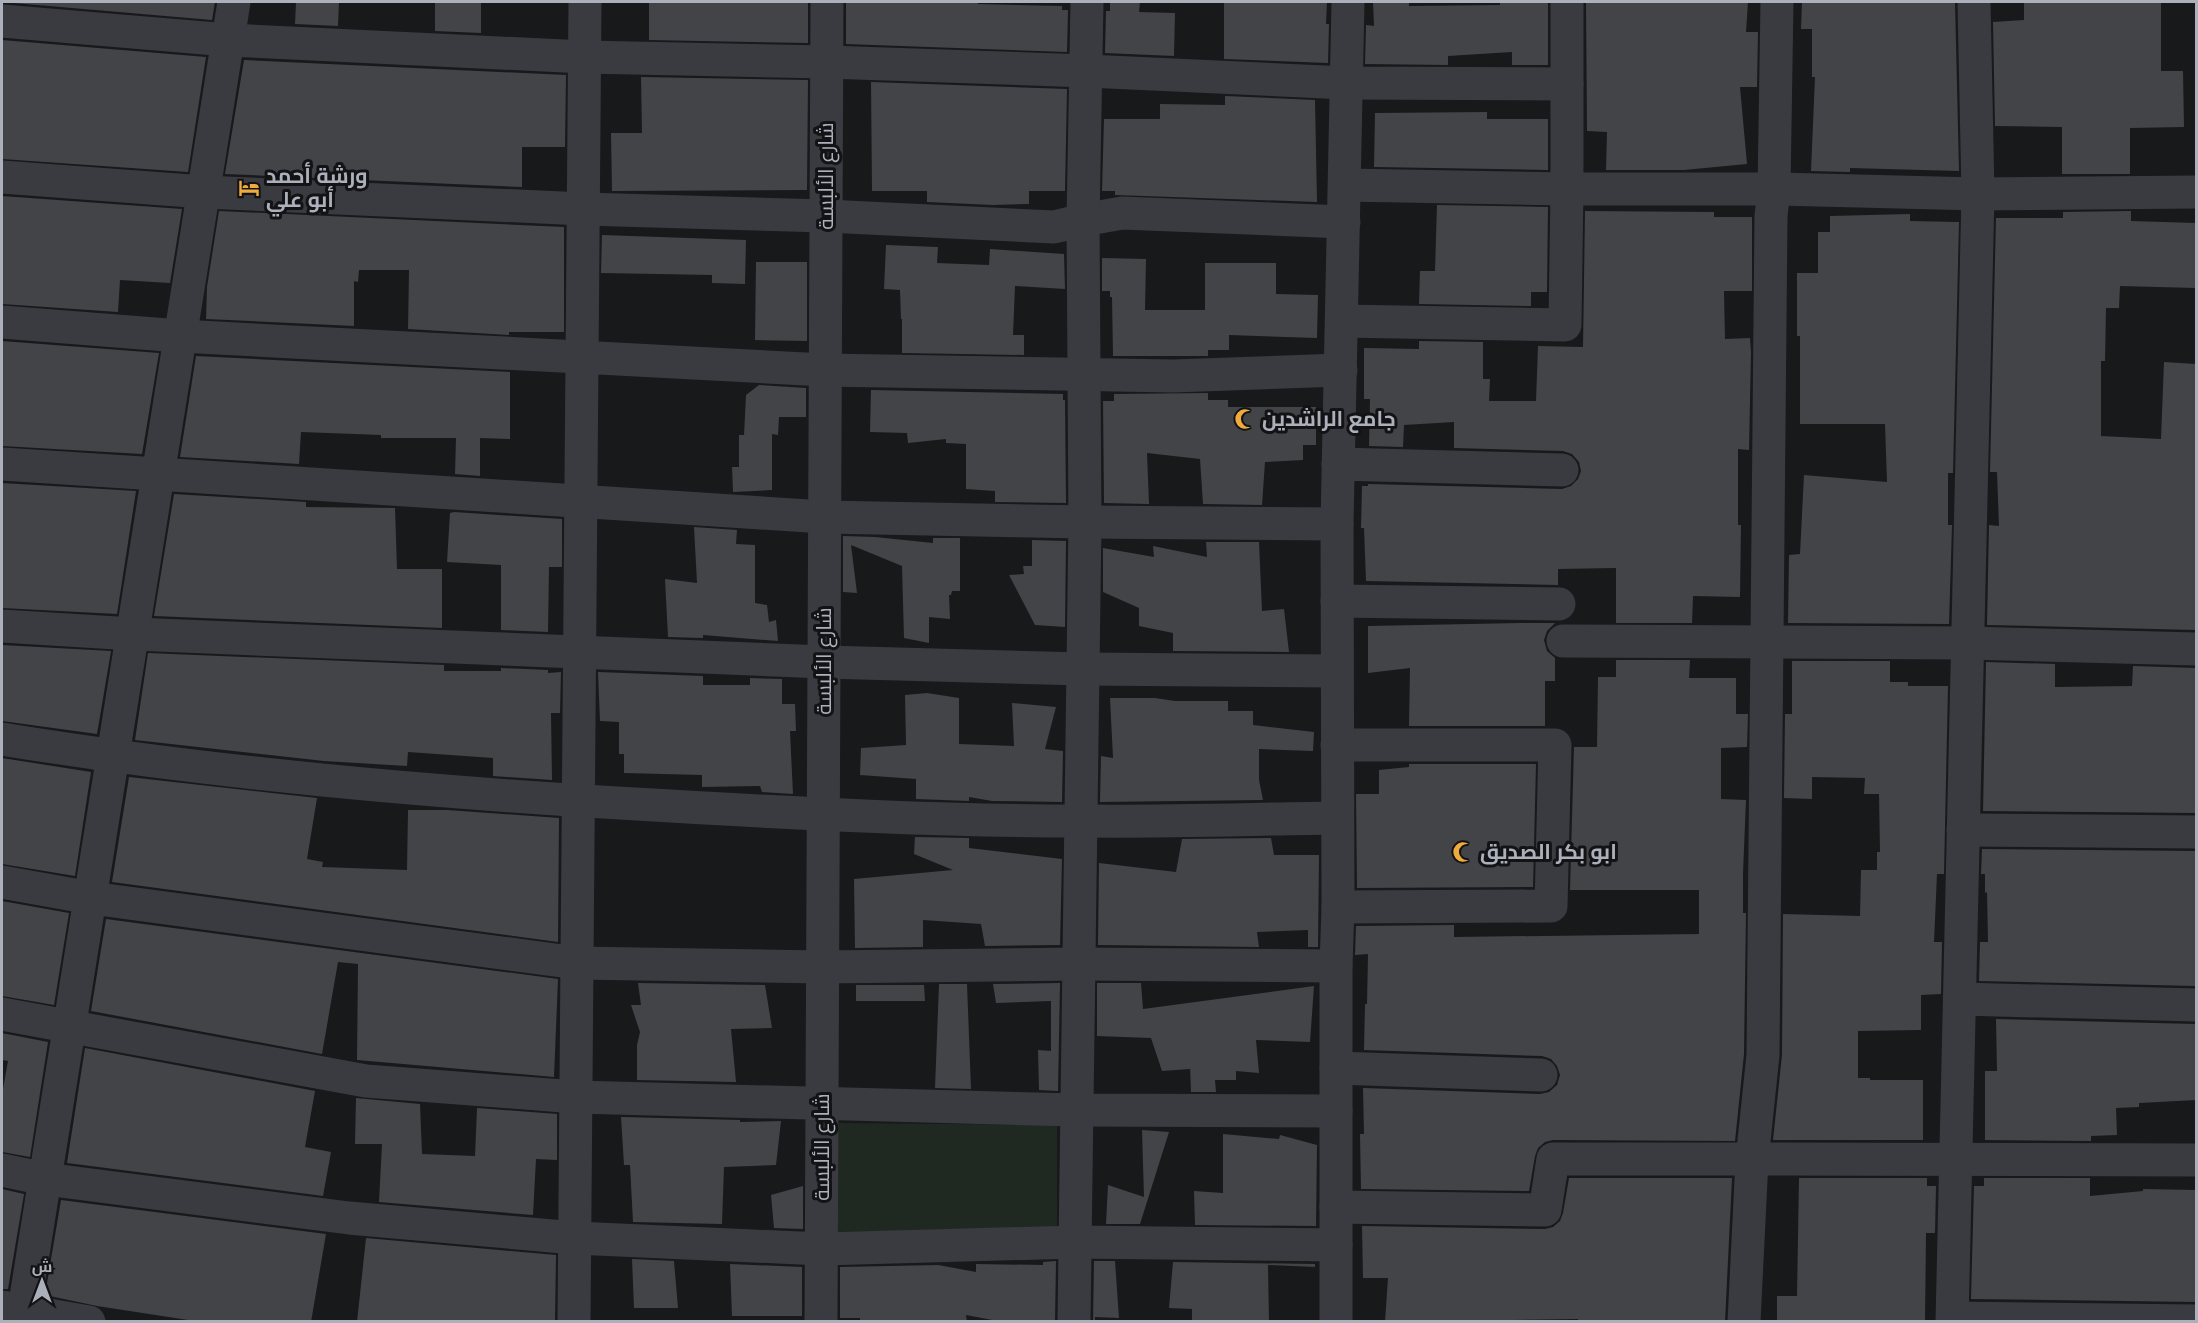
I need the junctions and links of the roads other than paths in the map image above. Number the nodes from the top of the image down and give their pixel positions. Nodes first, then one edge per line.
1 (234, 2) edge
2 (585, 2) edge
3 (827, 2) edge
4 (1087, 2) edge
5 (1348, 2) edge
6 (1567, 2) edge
7 (1777, 2) edge
8 (1974, 2) edge
9 (2, 21) edge
10 (228, 40) junction
11 (585, 57) junction
12 (826, 62) junction
13 (1087, 71) junction
14 (1346, 83) junction
15 (1567, 84) junction
16 (2, 177) edge
17 (1345, 185) junction
18 (1568, 189) junction
19 (1774, 189) junction
20 (204, 192) junction
21 (2196, 192) edge
22 (1978, 194) junction
23 (584, 209) junction
24 (826, 216) junction
25 (1083, 220) junction
26 (1344, 222) junction
27 (1342, 321) junction
28 (2, 322) edge
29 (180, 336) junction
30 (582, 358) junction
31 (825, 370) junction
32 (1341, 370) junction
33 (1084, 374) junction
34 (2, 464) edge
35 (1338, 464) junction
36 (1562, 470) dead end
37 (159, 474) junction
38 (581, 500) junction
39 (824, 517) junction
40 (1085, 522) junction
41 (1337, 524) junction
42 (1337, 601) junction
43 (1559, 604) dead end
44 (2, 626) edge
45 (133, 634) junction
46 (1563, 641) dead end
47 (1768, 641) junction
48 (1967, 643) junction
49 (2196, 649) edge
50 (580, 651) junction
51 (824, 662) junction
52 (1083, 669) junction
53 (1337, 671) junction
54 (2, 739) edge
55 (1337, 745) junction
56 (113, 757) junction
57 (579, 801) junction
58 (823, 815) junction
59 (1337, 818) junction
60 (1081, 821) junction
61 (1963, 830) junction
62 (2196, 832) edge
63 (2, 882) edge
64 (91, 898) junction
65 (1338, 907) junction
66 (578, 963) junction
67 (1078, 964) junction
68 (1336, 966) junction
69 (822, 967) junction
70 (1960, 999) junction
71 (2196, 1005) edge
72 (2, 1014) edge
73 (70, 1026) junction
74 (1336, 1068) junction
75 (1541, 1075) dead end
76 (576, 1097) junction
77 (822, 1103) junction
78 (1076, 1110) junction
79 (1336, 1111) junction
80 (1957, 1158) junction
81 (1752, 1160) junction
82 (2196, 1160) edge
83 (2, 1170) edge
84 (45, 1179) junction
85 (1336, 1207) junction
86 (575, 1238) junction
87 (1075, 1242) junction
88 (1336, 1245) junction
89 (822, 1249) junction
90 (16, 1313) edge
91 (1953, 1320) edge
92 (2196, 1321) edge
93 (89, 1322) edge
94 (574, 1322) edge
95 (821, 1322) edge
96 (1074, 1322) edge
97 (1336, 1322) edge
98 (1744, 1322) edge

1 - 10 street
2 - 11 street
3 - 12 street, شارع الألبسة
4 - 13 street
5 - 14 street
6 - 15 street
7 - 19 street
8 - 22 street
9 - 10 street
10 - 11 street
10 - 20 street
11 - 12 street
11 - 23 street
12 - 13 street
12 - 24 street, شارع الألبسة
13 - 14 street
13 - 25 street
14 - 15 street
14 - 17 street
15 - 18 street
16 - 20 street
17 - 18 street
17 - 26 street
18 - 19 street
18 - 27 street
19 - 22 street
19 - 47 street
20 - 23 street
20 - 29 street
21 - 22 street
22 - 48 street
23 - 24 street
23 - 30 street
24 - 25 street
24 - 31 street, شارع الألبسة
25 - 26 street
25 - 33 street
26 - 27 street
27 - 32 street
28 - 29 street
29 - 30 street
29 - 37 street
30 - 31 street
30 - 38 street
31 - 33 street
31 - 39 street, شارع الألبسة
32 - 33 street
32 - 35 street
33 - 40 street
34 - 37 street
35 - 36 street
35 - 41 street
37 - 38 street
37 - 45 street
38 - 39 street
38 - 50 street
39 - 40 street
39 - 51 street, شارع الألبسة
40 - 41 street
40 - 52 street
41 - 42 street
42 - 43 street
42 - 53 street
44 - 45 street
45 - 50 street
45 - 56 street
46 - 47 street
47 - 48 street
47 - 81 street
48 - 49 street
48 - 61 street
50 - 51 street
50 - 57 street
51 - 52 street
51 - 58 street, شارع الألبسة
52 - 53 street
52 - 60 street
53 - 55 street
54 - 56 street
55 - 59 street
55 - 65 street
56 - 57 street
56 - 64 street
57 - 58 street
57 - 66 street
58 - 60 street
58 - 69 street, شارع الألبسة
59 - 60 street
59 - 65 street
60 - 67 street
61 - 62 street
61 - 70 street
63 - 64 street
64 - 66 street
64 - 73 street
65 - 68 street
66 - 69 street
66 - 76 street
67 - 68 street
67 - 69 street
67 - 78 street
68 - 74 street
69 - 77 street, شارع الألبسة
70 - 71 street
70 - 80 street
72 - 73 street
73 - 76 street
73 - 84 street
74 - 75 street
74 - 79 street
76 - 77 street
76 - 86 street
77 - 78 street
77 - 89 street, شارع الألبسة
78 - 79 street
78 - 87 street
79 - 85 street
80 - 81 street
80 - 82 street
80 - 91 street
81 - 85 street
81 - 98 street
83 - 84 street
84 - 86 street
84 - 90 street
85 - 88 street
86 - 89 street
86 - 94 street
87 - 88 street
87 - 89 street
87 - 96 street
88 - 97 street
89 - 95 street, شارع الألبسة
90 - 93 street
91 - 92 street

